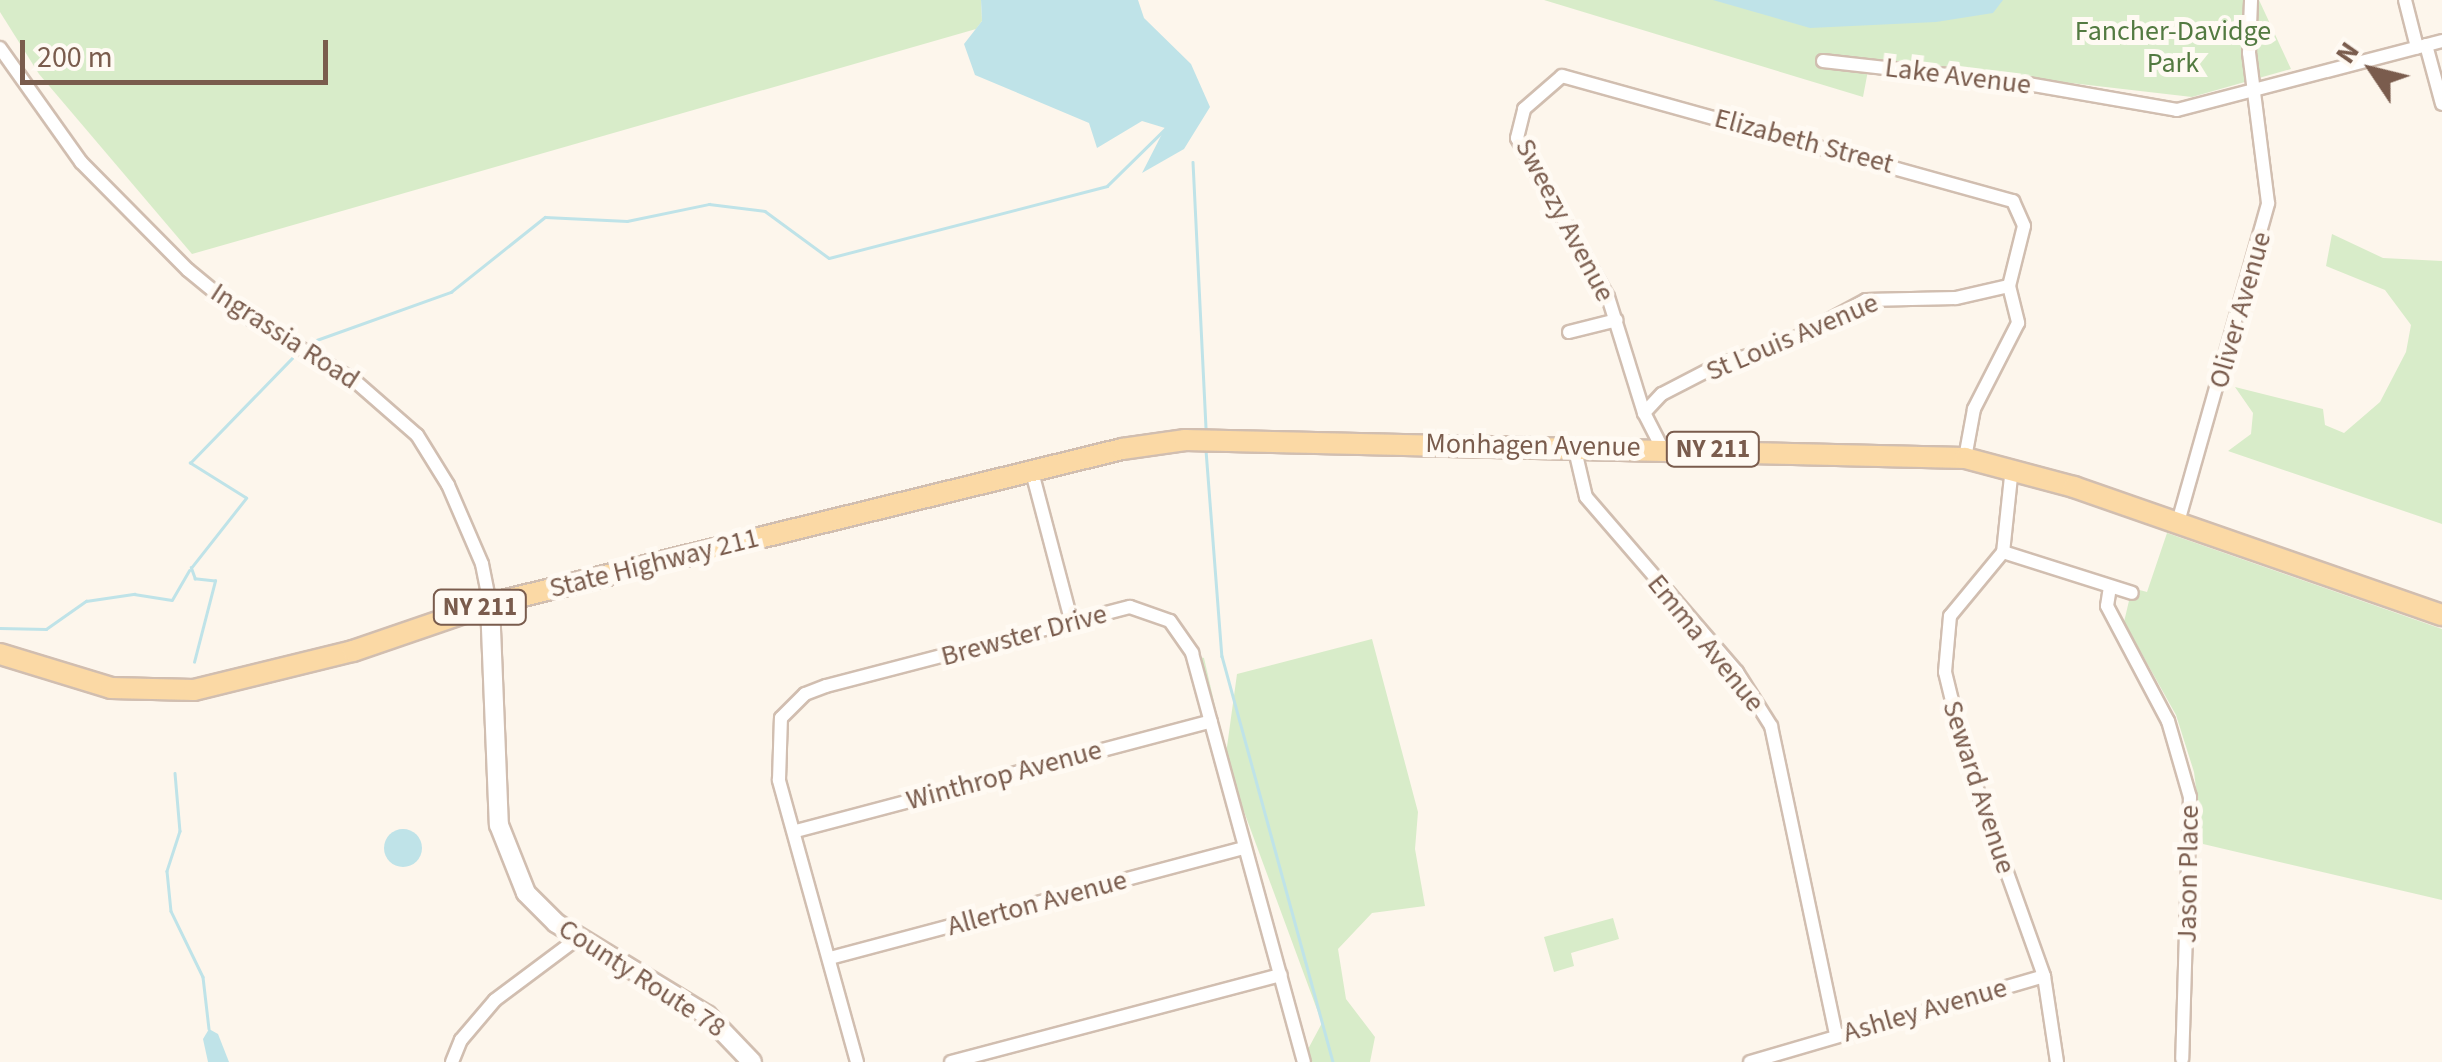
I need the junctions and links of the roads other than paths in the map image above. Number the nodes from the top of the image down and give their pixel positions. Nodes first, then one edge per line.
1 (2251, 0) edge
2 (2405, 0) edge
3 (2442, 41) edge
4 (2422, 46) junction
5 (0, 48) edge
6 (1823, 61) dead end
7 (6, 69) edge
8 (1576, 77) joint
9 (2254, 94) junction
10 (2442, 104) edge
11 (2009, 286) junction
12 (1617, 320) junction
13 (1569, 332) dead end
14 (1644, 413) junction
15 (1574, 446) junction
16 (1662, 448) junction
17 (1965, 458) junction
18 (2012, 467) junction
19 (1032, 472) junction
20 (963, 488) joint
21 (2178, 522) junction
22 (2003, 552) junction
23 (2110, 587) junction
24 (2132, 594) dead end
25 (490, 604) junction
26 (2442, 615) edge
27 (1072, 623) junction
28 (0, 654) edge
29 (1211, 721) junction
30 (796, 832) junction
31 (1244, 848) junction
32 (578, 938) junction
33 (830, 958) junction
34 (1280, 975) junction
35 (2044, 976) junction
36 (1836, 1034) junction
37 (2182, 1059) dead end
38 (452, 1062) edge
39 (752, 1062) edge
40 (857, 1062) edge
41 (951, 1062) edge
42 (1304, 1062) edge
43 (1750, 1062) edge
44 (2058, 1062) edge

1 - 9 street, Oliver Avenue
2 - 4 street
3 - 4 street, Lake Avenue
4 - 9 street, Lake Avenue
4 - 10 street
5 - 7 street, Ingrassia Road
6 - 9 street, Lake Avenue
7 - 25 street, Ingrassia Road
8 - 11 street, Elizabeth Street
8 - 12 street, Sweezy Avenue
9 - 21 street, Oliver Avenue
11 - 14 street, St Louis Avenue
11 - 17 street
12 - 13 street
12 - 14 street, Sweezy Avenue
14 - 16 street, Sweezy Avenue
15 - 16 main road, Monhagen Avenue / NY 211
15 - 19 main road, Monhagen Avenue / NY 211
15 - 36 street, Emma Avenue
16 - 17 main road, Monhagen Avenue / NY 211
17 - 18 main road, Monhagen Avenue / NY 211
18 - 21 main road, Monhagen Avenue / NY 211
18 - 22 street
19 - 20 main road, Monhagen Avenue / NY 211
19 - 27 street
20 - 25 main road, State Highway 211 / NY 211
21 - 26 main road, Monhagen Avenue / NY 211
22 - 23 street
22 - 35 street, Seward Avenue
23 - 24 street
23 - 37 street, Jason Place
25 - 28 main road, State Highway 211 / NY 211
25 - 32 street, County Route 78
27 - 29 street, Brewster Drive
27 - 30 street, Brewster Drive
29 - 30 street, Winthrop Avenue
29 - 31 street, Brewster Drive
30 - 33 street, Brewster Drive
31 - 33 street, Allerton Avenue
31 - 34 street, Brewster Drive
32 - 38 street
32 - 39 street, County Route 78
33 - 40 street, Brewster Drive
34 - 41 street
34 - 42 street, Brewster Drive
35 - 36 street, Ashley Avenue
35 - 44 street, Seward Avenue
36 - 43 street, Ashley Avenue

